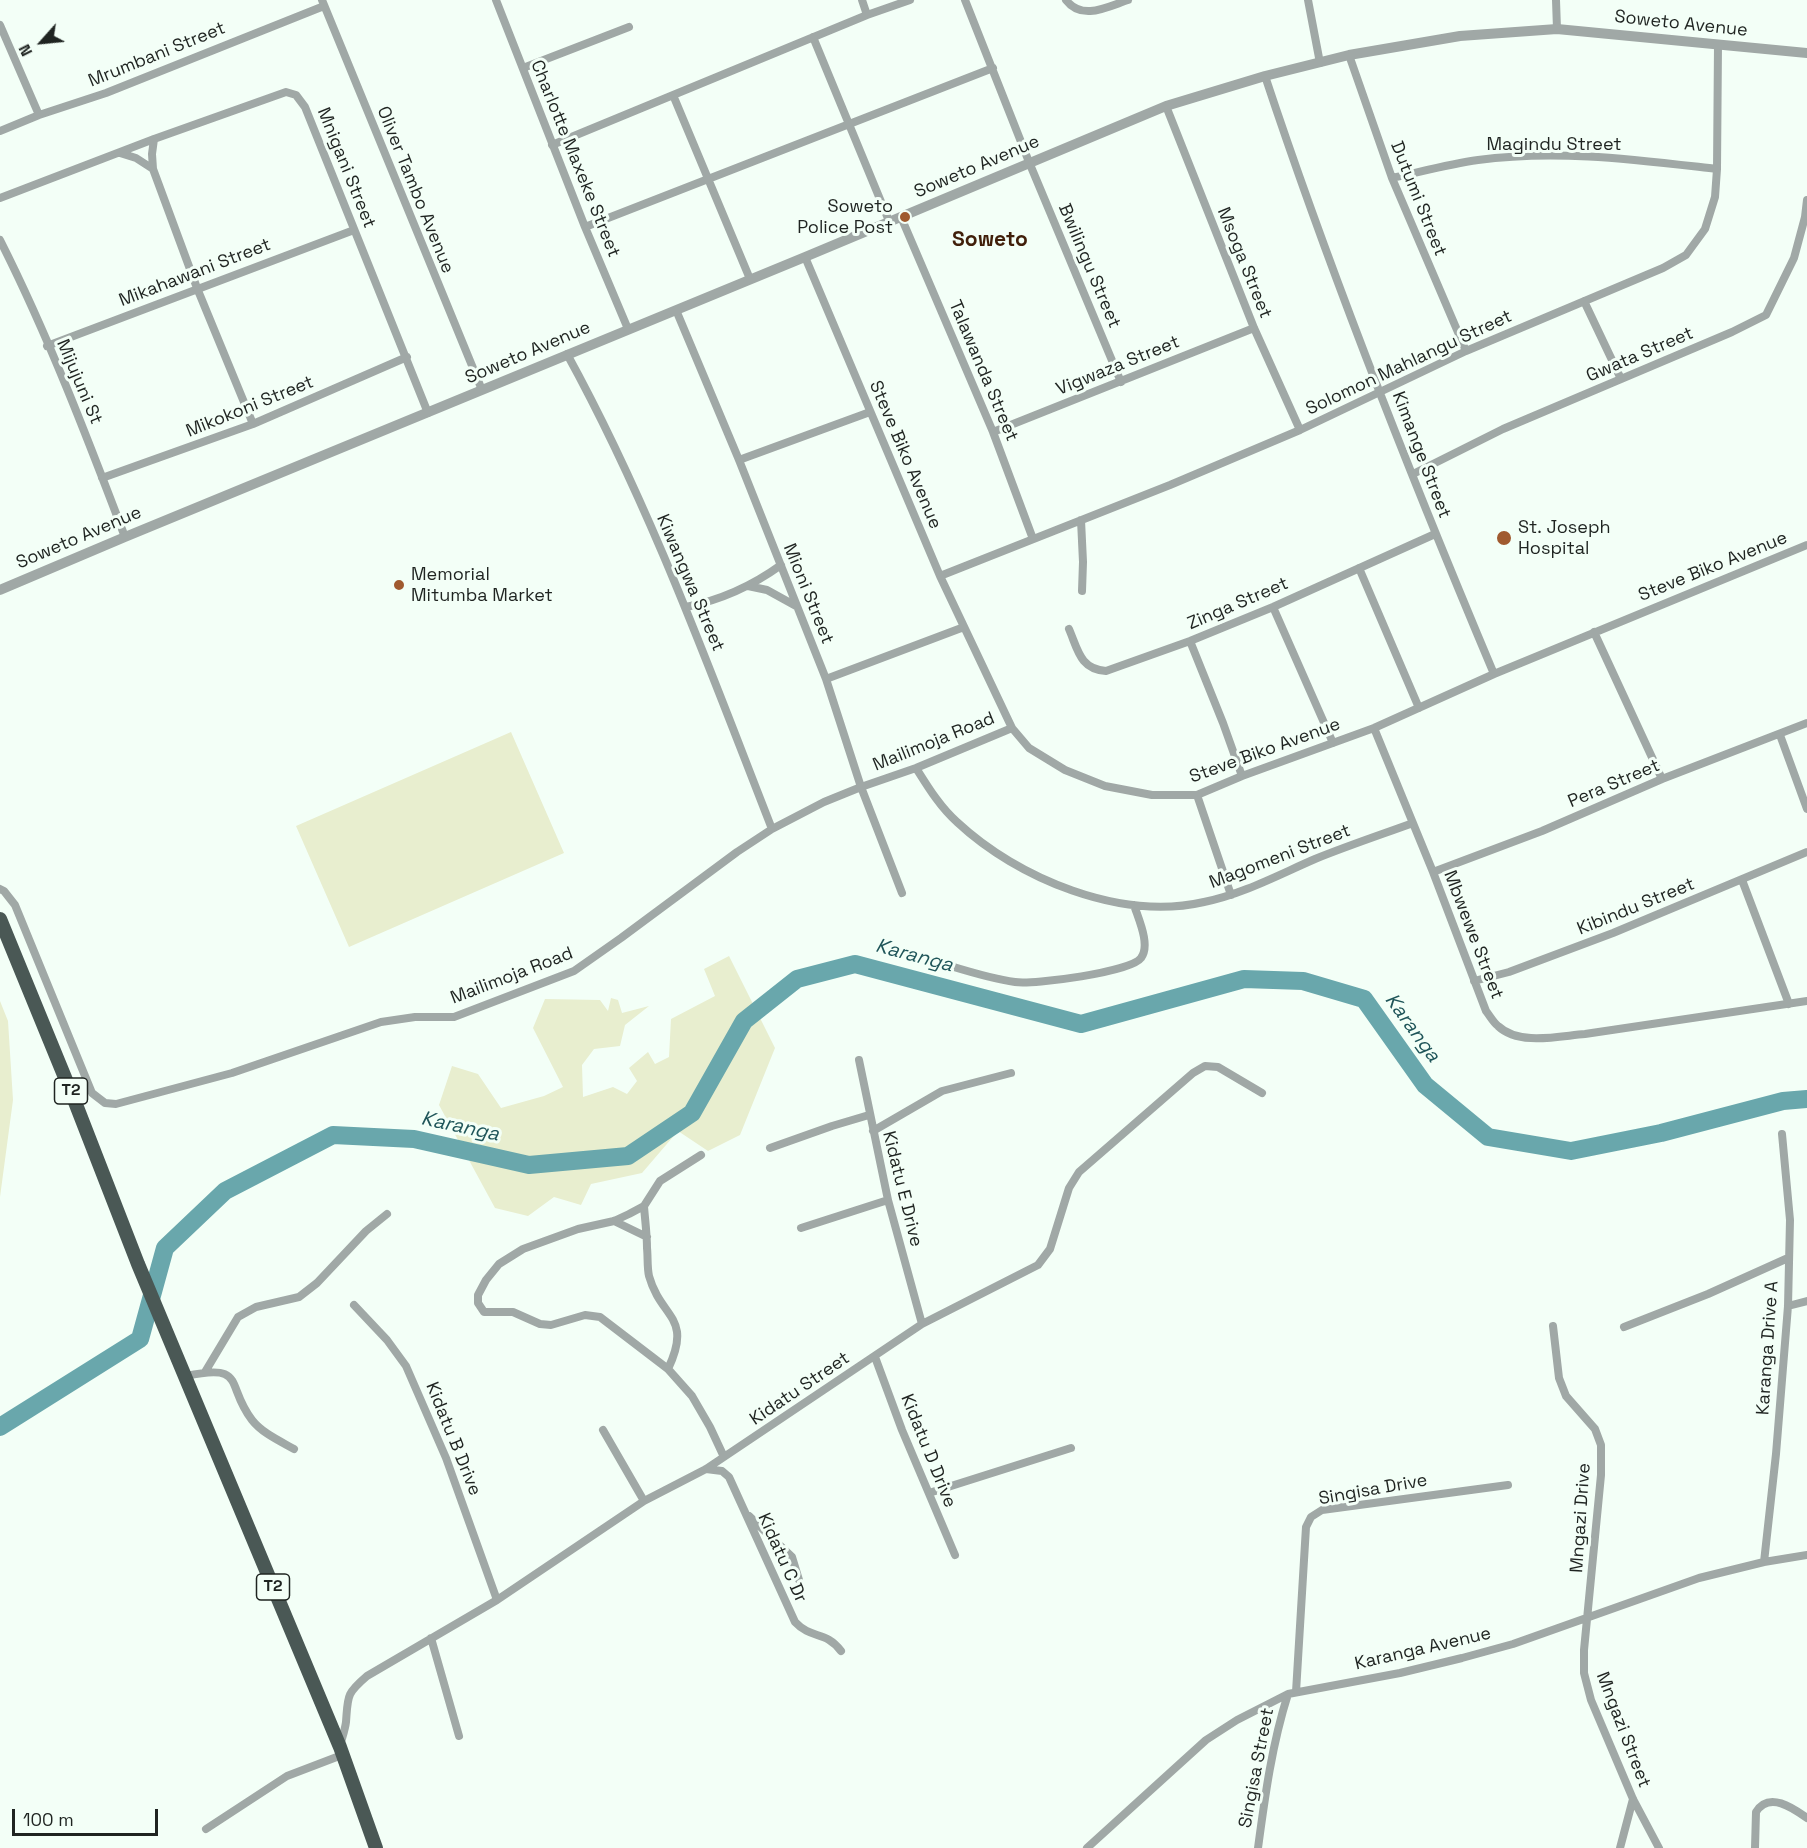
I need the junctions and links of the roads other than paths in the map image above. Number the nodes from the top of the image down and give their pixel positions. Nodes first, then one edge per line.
1 (496, 0) edge
2 (861, 0) edge
3 (910, 0) edge
4 (965, 0) edge
5 (1066, 0) edge
6 (1128, 0) edge
7 (1308, 0) edge
8 (1556, 0) edge
9 (323, 3) edge
10 (867, 15) junction
11 (0, 25) edge
12 (629, 27) dead end
13 (1557, 29) junction
14 (813, 37) junction
15 (1718, 45) junction
16 (1807, 53) edge
17 (1349, 55) junction
18 (1320, 63) junction
19 (523, 68) junction
20 (993, 68) junction
21 (1265, 76) junction
22 (673, 95) junction
23 (1166, 106) junction
24 (39, 115) junction
25 (849, 123) junction
26 (0, 131) edge
27 (154, 139) junction
28 (552, 145) junction
29 (120, 153) junction
30 (1029, 162) junction
31 (153, 169) junction
32 (1717, 169) junction
33 (706, 178) junction
34 (1392, 178) junction
35 (0, 198) edge
36 (1807, 200) edge
37 (901, 217) junction
38 (889, 221) junction
39 (585, 227) junction
40 (354, 230) junction
41 (0, 240) edge
42 (805, 258) junction
43 (750, 279) junction
44 (197, 288) junction
45 (1584, 301) junction
46 (676, 310) junction
47 (1254, 328) junction
48 (628, 329) junction
49 (47, 346) junction
50 (1466, 351) junction
51 (567, 354) junction
52 (407, 357) junction
53 (1621, 379) junction
54 (1121, 382) junction
55 (482, 390) junction
56 (1380, 391) junction
57 (870, 412) junction
58 (428, 413) junction
59 (253, 424) junction
60 (1300, 430) junction
61 (993, 432) junction
62 (739, 460) junction
63 (1413, 474) junction
64 (102, 478) junction
65 (1081, 520) junction
66 (1435, 534) junction
67 (125, 537) junction
68 (1034, 539) junction
69 (1807, 545) edge
70 (781, 565) junction
71 (1359, 568) junction
72 (940, 576) junction
73 (748, 586) junction
74 (0, 590) edge
75 (1082, 591) dead end
76 (797, 606) junction
77 (686, 607) junction
78 (1273, 607) junction
79 (964, 627) junction
80 (1069, 629) dead end
81 (1594, 632) junction
82 (1190, 641) junction
83 (1494, 674) junction
84 (826, 679) junction
85 (1419, 708) junction
86 (1807, 723) edge
87 (1012, 728) junction
88 (1374, 729) junction
89 (1780, 735) junction
90 (1333, 743) junction
91 (916, 768) junction
92 (1242, 776) junction
93 (1662, 779) junction
94 (861, 787) junction
95 (1197, 795) junction
96 (1807, 809) edge
97 (1413, 823) junction
98 (772, 829) junction
99 (1807, 852) edge
100 (1433, 872) junction
101 (1742, 880) junction
102 (0, 889) edge
103 (902, 893) dead end
104 (1231, 895) junction
105 (1134, 905) junction
106 (0, 920) edge
107 (944, 964) dead end
108 (1474, 981) junction
109 (1807, 1001) edge
110 (1789, 1004) junction
111 (859, 1060) dead end
112 (1011, 1073) dead end
113 (1262, 1093) dead end
114 (869, 1115) junction
115 (873, 1131) junction
116 (1782, 1134) dead end
117 (770, 1148) dead end
118 (701, 1155) dead end
119 (888, 1200) junction
120 (644, 1206) junction
121 (387, 1214) dead end
122 (614, 1221) junction
123 (801, 1228) dead end
124 (647, 1237) junction
125 (1788, 1258) junction
126 (1807, 1301) edge
127 (354, 1305) dead end
128 (1788, 1306) junction
129 (922, 1324) junction
130 (1553, 1326) dead end
131 (1624, 1327) dead end
132 (875, 1357) junction
133 (668, 1370) junction
134 (205, 1372) junction
135 (186, 1376) junction
136 (603, 1430) dead end
137 (1071, 1448) dead end
138 (294, 1449) dead end
139 (724, 1457) junction
140 (706, 1470) junction
141 (1508, 1485) dead end
142 (929, 1493) junction
143 (644, 1501) junction
144 (745, 1513) junction
145 (955, 1555) dead end
146 (1807, 1555) edge
147 (1764, 1562) junction
148 (799, 1580) dead end
149 (497, 1600) junction
150 (1589, 1617) junction
151 (431, 1638) junction
152 (841, 1651) dead end
153 (1292, 1693) junction
154 (459, 1736) dead end
155 (341, 1751) junction
156 (1633, 1799) junction
157 (1807, 1818) edge
158 (206, 1828) dead end
159 (376, 1848) edge
160 (1087, 1848) edge
161 (1257, 1848) edge
162 (1620, 1848) edge
163 (1659, 1848) edge
164 (1755, 1848) edge

1 - 19 street, Charlotte Maxeke Street
2 - 10 street
3 - 10 street
4 - 20 street, Bwilingu Street
5 - 6 street
7 - 18 street
8 - 13 street
9 - 24 street, Mrumbani Street
9 - 55 street, Oliver Tambo Avenue
10 - 14 street
11 - 24 street
12 - 19 street
13 - 15 street, Soweto Avenue
13 - 17 street, Soweto Avenue
14 - 22 street
14 - 25 street
15 - 16 street, Soweto Avenue
15 - 32 street, Solomon Mahlangu Street
17 - 18 street, Soweto Avenue
17 - 34 street, Dutumi Street
18 - 21 street, Soweto Avenue
19 - 28 street, Charlotte Maxeke Street
20 - 25 street
20 - 30 street, Bwilingu Street
21 - 23 street, Soweto Avenue
21 - 56 street, Kimange Street
22 - 28 street
22 - 33 street
23 - 30 street, Soweto Avenue
23 - 47 street, Msoga Street
24 - 26 street, Mrumbani Street
25 - 33 street
25 - 38 street
27 - 29 street, Mnigani Street
27 - 31 street
27 - 40 street, Mnigani Street
28 - 39 street, Charlotte Maxeke Street
29 - 31 street
29 - 35 street, Mnigani Street
30 - 37 street, Soweto Avenue
30 - 54 street, Bwilingu Street
31 - 44 street
32 - 34 street, Magindu Street
32 - 45 street, Solomon Mahlangu Street
33 - 39 street
33 - 43 street
34 - 50 street, Dutumi Street
36 - 53 street, Gwata Street
37 - 38 street, Soweto Avenue
37 - 61 street, Talawanda Street
38 - 42 street, Soweto Avenue
39 - 48 street, Charlotte Maxeke Street
40 - 44 street, Mikahawani Street
40 - 52 street, Mnigani Street
41 - 49 street, Mijujuni St
42 - 43 street, Soweto Avenue
42 - 57 street, Steve Biko Avenue
43 - 46 street, Soweto Avenue
44 - 49 street, Mikahawani Street
44 - 59 street
45 - 50 street, Solomon Mahlangu Street
45 - 53 street
46 - 48 street, Soweto Avenue
46 - 62 street, Mioni Street
47 - 54 street, Vigwaza Street
47 - 60 street, Msoga Street
48 - 51 street, Soweto Avenue
49 - 64 street, Mijujuni St
50 - 56 street, Solomon Mahlangu Street
51 - 55 street, Soweto Avenue
51 - 77 street, Kiwangwa Street
52 - 58 street, Mnigani Street
52 - 59 street, Mikokoni Street
53 - 63 street, Gwata Street
54 - 61 street, Vigwaza Street
55 - 58 street, Soweto Avenue
56 - 60 street, Solomon Mahlangu Street
56 - 63 street, Kimange Street
57 - 62 street
57 - 72 street, Steve Biko Avenue
58 - 67 street, Soweto Avenue
59 - 64 street, Mikokoni Street
60 - 65 street, Solomon Mahlangu Street
61 - 68 street, Talawanda Street
62 - 70 street, Mioni Street
63 - 66 street, Kimange Street
64 - 67 street, Mijujuni St
65 - 68 street, Solomon Mahlangu Street
65 - 75 street
66 - 71 street, Zinga Street
66 - 83 street, Kimange Street
67 - 74 street, Soweto Avenue
68 - 72 street, Solomon Mahlangu Street
69 - 81 street, Steve Biko Avenue
70 - 73 street
70 - 76 street, Mioni Street
71 - 78 street, Zinga Street
71 - 85 street
72 - 79 street, Steve Biko Avenue
73 - 76 street
73 - 77 street
76 - 84 street, Mioni Street
77 - 98 street, Kiwangwa Street
78 - 82 street, Zinga Street
78 - 90 street
79 - 84 street
79 - 87 street, Steve Biko Avenue
80 - 82 street, Zinga Street
81 - 83 street, Steve Biko Avenue
81 - 93 street
82 - 92 street
83 - 85 street, Steve Biko Avenue
84 - 94 street, Mioni Street
85 - 88 street, Steve Biko Avenue
86 - 89 street, Pera Street
87 - 91 street, Mailimoja Road
87 - 95 street, Steve Biko Avenue
88 - 90 street, Steve Biko Avenue
88 - 97 street, Mbwewe Street
89 - 93 street, Pera Street
89 - 96 street
90 - 92 street, Steve Biko Avenue
91 - 94 street, Mailimoja Road
91 - 105 street, Magomeni Street
92 - 95 street, Steve Biko Avenue
93 - 100 street, Pera Street
94 - 98 street, Mailimoja Road
94 - 103 street, Mioni Street
95 - 104 street
97 - 100 street, Mbwewe Street
97 - 104 street, Magomeni Street
98 - 102 street, Mailimoja Road
99 - 101 street, Kibindu Street
100 - 108 street, Mbwewe Street
101 - 108 street, Kibindu Street
101 - 110 street
104 - 105 street, Magomeni Street
105 - 107 street
106 - 135 highway, T2
108 - 110 street, Mbwewe Street
109 - 110 street, Mbwewe Street
111 - 114 street, Kidatu E Drive
112 - 115 street
113 - 129 street, Kidatu Street
114 - 115 street, Kidatu E Drive
114 - 117 street
115 - 119 street, Kidatu E Drive
116 - 125 street, Karanga Drive A
118 - 120 street
119 - 123 street
119 - 129 street, Kidatu E Drive
120 - 122 street
120 - 124 street
121 - 134 street
122 - 124 street
122 - 133 street
124 - 133 street
125 - 128 street, Karanga Drive A
125 - 131 street
126 - 128 street
127 - 149 street, Kidatu B Drive
128 - 147 street, Karanga Drive A
129 - 132 street, Kidatu Street
130 - 150 street, Mngazi Drive
132 - 139 street, Kidatu Street
132 - 142 street, Kidatu D Drive
133 - 139 street
134 - 135 street
134 - 138 street
135 - 155 highway, T2
136 - 143 street
137 - 142 street
139 - 140 street, Kidatu Street
140 - 143 street, Kidatu Street
140 - 144 street, Kidatu C Dr
141 - 153 street, Singisa Drive
142 - 145 street, Kidatu D Drive
143 - 149 street, Kidatu Street
144 - 148 street
144 - 152 street, Kidatu C Dr
146 - 147 street, Karanga Avenue
147 - 150 street, Karanga Avenue
149 - 151 street, Kidatu Street
150 - 153 street, Karanga Avenue
150 - 156 street, Mngazi Street
151 - 154 street
151 - 155 street, Kidatu Street
153 - 160 street, Karanga Avenue
153 - 161 street, Singisa Street
155 - 158 street
155 - 159 highway, T2
156 - 162 street
156 - 163 street, Mngazi Street
157 - 164 street

